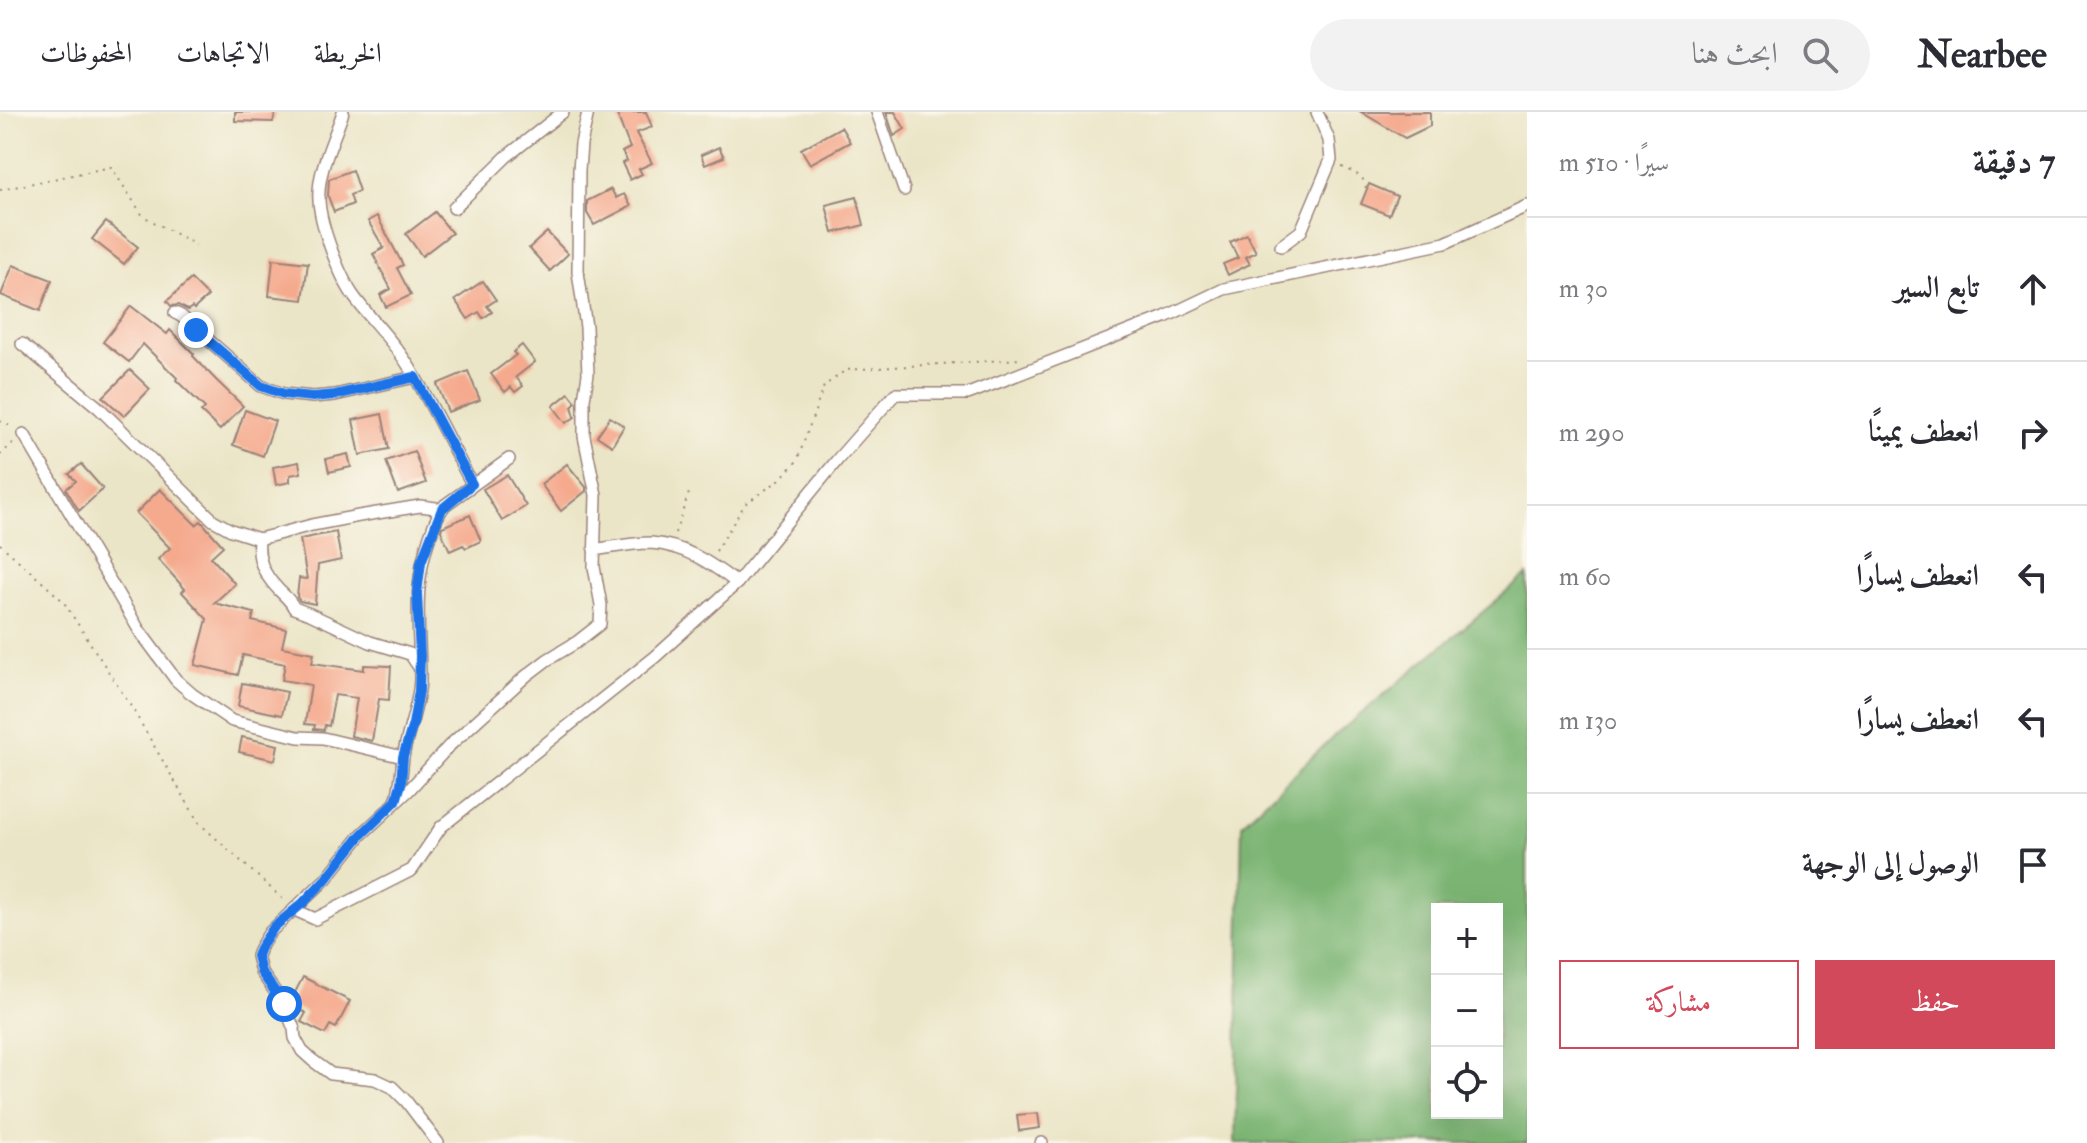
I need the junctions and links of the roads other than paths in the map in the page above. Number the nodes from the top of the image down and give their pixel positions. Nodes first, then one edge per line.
1 (343, 112) edge
2 (563, 112) edge
3 (588, 112) edge
4 (877, 112) edge
5 (1317, 112) edge
6 (904, 190) dead end
7 (1527, 206) edge
8 (454, 208) dead end
9 (1281, 246) dead end
10 (175, 313) dead end
11 (22, 344) dead end
12 (415, 377) junction
13 (24, 434) road end
14 (509, 459) dead end
15 (472, 484) junction
16 (438, 515) junction
17 (259, 539) junction
18 (594, 550) junction
19 (737, 583) junction
20 (419, 667) junction
21 (403, 757) junction
22 (396, 801) junction
23 (295, 910) junction
24 (438, 1143) edge

1 - 12 street
2 - 8 street
3 - 18 street
4 - 6 street
5 - 9 street
7 - 19 street
10 - 12 street
11 - 17 street
12 - 15 street
13 - 21 street
14 - 15 street
15 - 16 street
16 - 17 street
16 - 20 street
17 - 20 street
18 - 19 street
18 - 22 street
19 - 23 street
20 - 21 street
21 - 22 street
22 - 23 street
23 - 24 street

